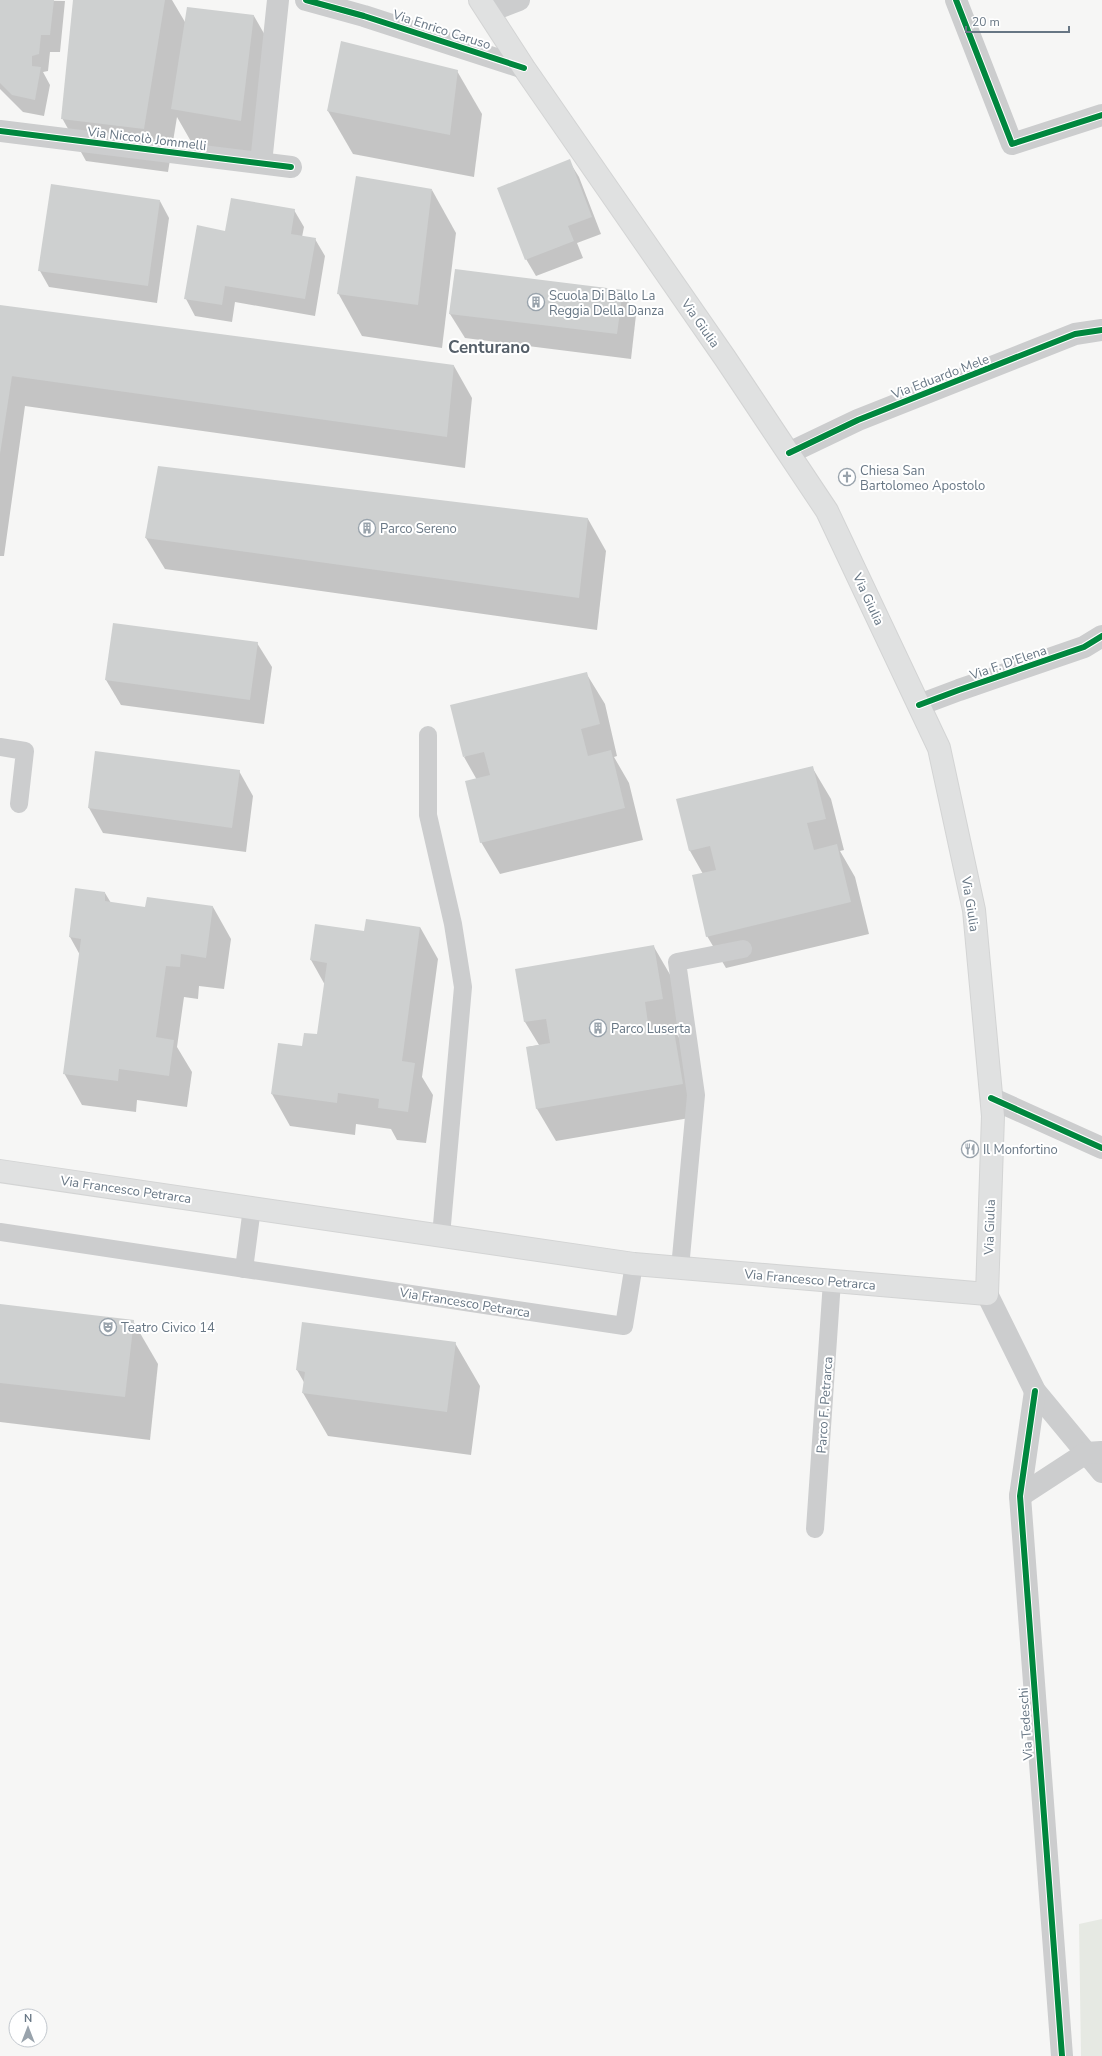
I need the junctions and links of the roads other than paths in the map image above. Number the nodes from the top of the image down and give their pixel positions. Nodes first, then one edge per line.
1 (306, 0) edge
2 (369, 0) edge
3 (518, 0) edge
4 (956, 0) edge
5 (278, 1) edge
6 (484, 6) edge
7 (339, 9) junction
8 (524, 68) junction
9 (1102, 115) edge
10 (0, 131) edge
11 (261, 163) junction
12 (291, 167) dead end
13 (1102, 330) edge
14 (788, 453) junction
15 (1102, 636) edge
16 (919, 705) junction
17 (428, 735) dead end
18 (0, 747) edge
19 (19, 804) dead end
20 (743, 950) dead end
21 (992, 1098) junction
22 (1102, 1148) edge
23 (0, 1171) edge
24 (252, 1208) junction
25 (0, 1232) edge
26 (441, 1236) junction
27 (634, 1264) junction
28 (680, 1268) junction
29 (244, 1269) junction
30 (832, 1281) junction
31 (987, 1294) junction
32 (1035, 1390) junction
33 (1094, 1452) edge
34 (1102, 1472) edge
35 (1020, 1496) junction
36 (815, 1530) dead end
37 (1062, 2056) edge

1 - 7 street, Via Enrico Caruso
2 - 7 street
3 - 6 street
4 - 9 street
5 - 11 street
6 - 8 main road, Via Giulia
7 - 8 street, Via Enrico Caruso
8 - 14 main road, Via Giulia
10 - 11 street, Via Niccolò Jommelli
11 - 12 street, Via Niccolò Jommelli
13 - 14 street, Via Eduardo Mele
14 - 16 main road, Via Giulia
15 - 16 street, Via F. D'Elena
16 - 21 main road, Via Giulia
17 - 26 lane
18 - 19 lane
20 - 28 lane
21 - 22 street
21 - 31 main road, Via Giulia
23 - 24 main road, Via Francesco Petrarca
24 - 26 main road, Via Francesco Petrarca
24 - 29 lane
25 - 29 lane, Via Francesco Petrarca
26 - 27 main road, Via Francesco Petrarca
27 - 28 main road, Via Francesco Petrarca
27 - 29 lane, Via Francesco Petrarca
28 - 30 main road, Via Francesco Petrarca
30 - 31 main road, Via Francesco Petrarca
30 - 36 lane, Parco F. Petrarca
31 - 32 street
32 - 33 street
32 - 35 street, Via Tedeschi
33 - 34 street
33 - 35 street
35 - 37 street, Via Tedeschi

